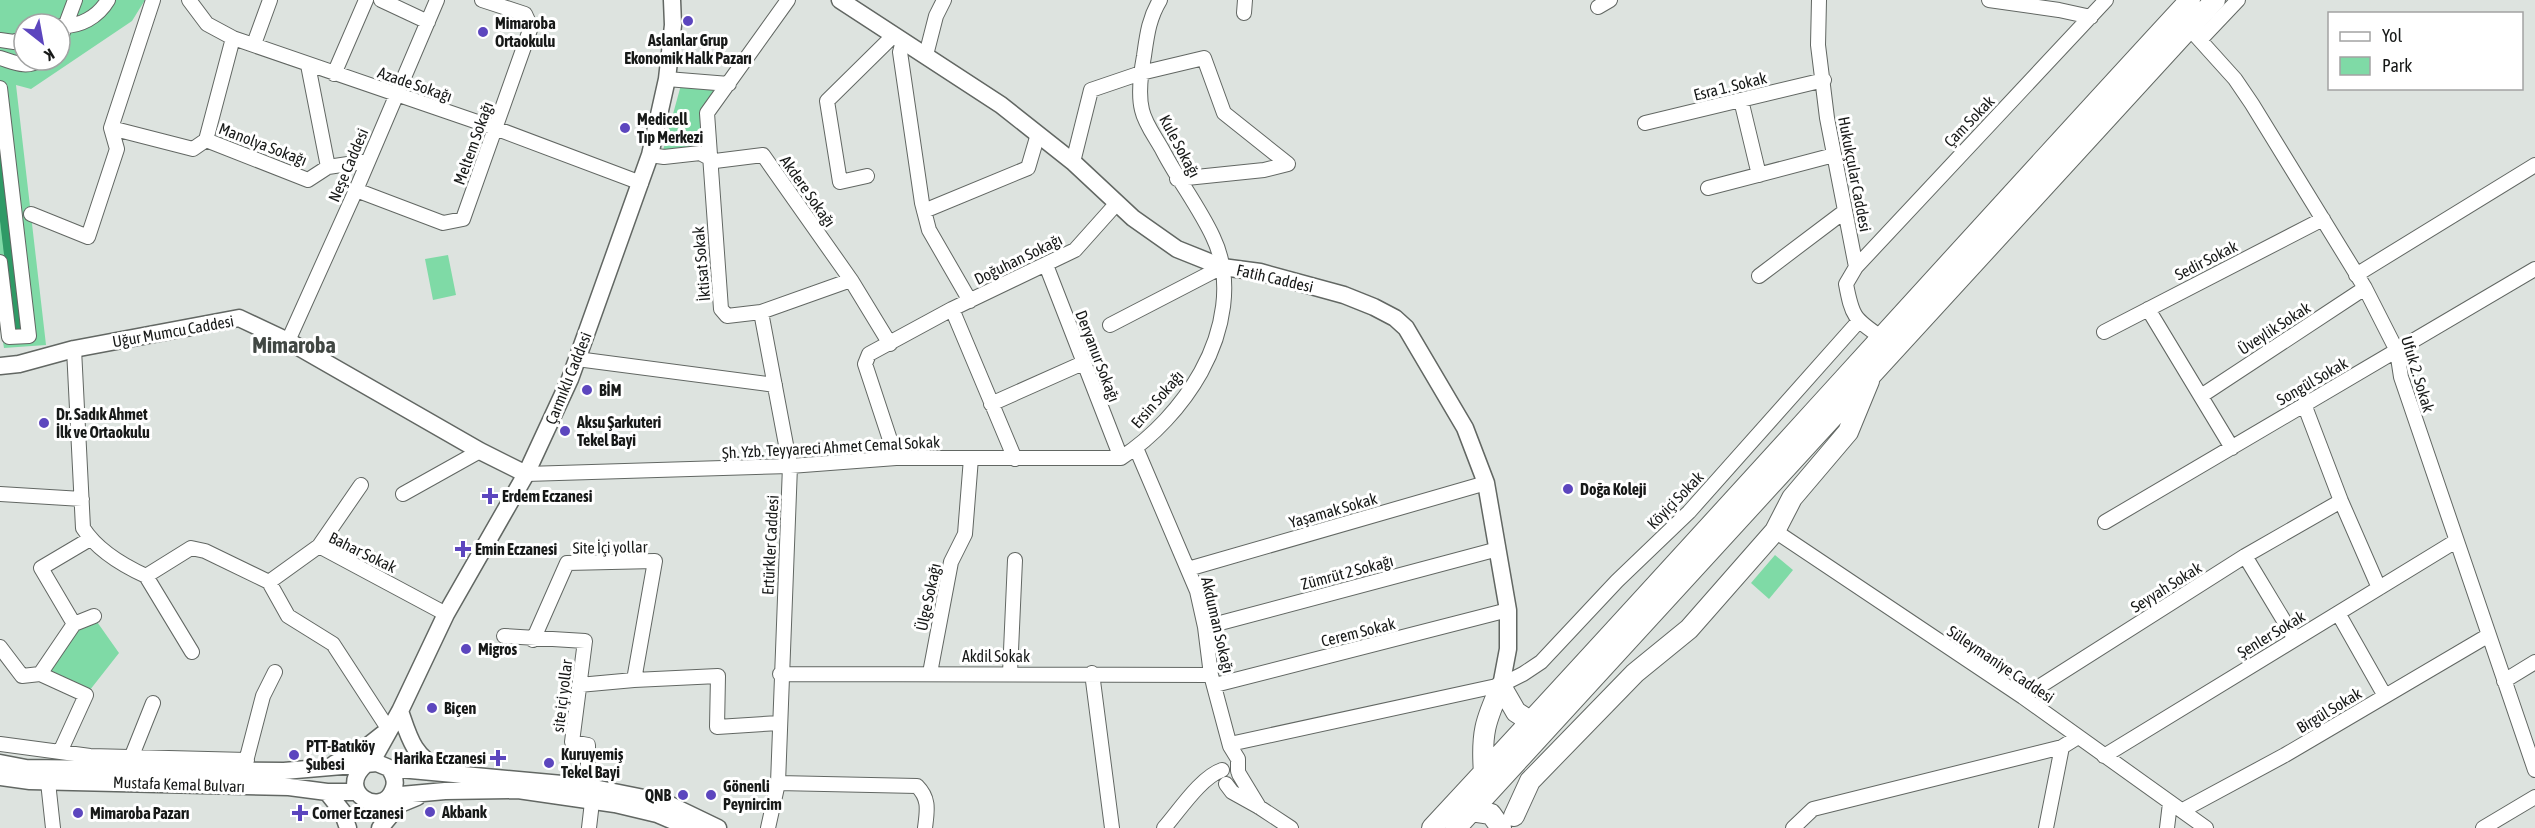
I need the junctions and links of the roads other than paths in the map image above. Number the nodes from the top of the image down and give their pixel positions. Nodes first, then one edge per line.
1 (108, 0) edge
2 (153, 0) edge
3 (189, 0) edge
4 (270, 0) edge
5 (366, 0) edge
6 (381, 0) edge
7 (437, 0) edge
8 (482, 0) edge
9 (672, 0) edge
10 (788, 0) edge
11 (840, 0) edge
12 (944, 0) edge
13 (1145, 0) edge
14 (1160, 0) edge
15 (1818, 0) edge
16 (1989, 0) edge
17 (2106, 0) edge
18 (2190, 0) edge
19 (2215, 0) edge
20 (2238, 0) edge
21 (1152, 14) junction
22 (2091, 17) junction
23 (428, 22) junction
24 (72, 26) edge
25 (2195, 34) junction
26 (233, 38) junction
27 (899, 38) junction
28 (254, 44) junction
29 (926, 55) junction
30 (308, 65) junction
31 (1141, 73) junction
32 (334, 74) junction
33 (667, 80) junction
34 (1824, 80) junction
35 (729, 84) junction
36 (0, 88) edge
37 (396, 94) junction
38 (1741, 100) junction
39 (1645, 123) dead end
40 (495, 128) junction
41 (111, 129) junction
42 (1038, 134) junction
43 (206, 140) junction
44 (650, 155) junction
45 (1834, 155) junction
46 (708, 157) junction
47 (368, 160) junction
48 (1073, 162) junction
49 (2535, 165) edge
50 (328, 167) junction
51 (1759, 175) junction
52 (867, 176) dead end
53 (1177, 179) junction
54 (640, 183) junction
55 (1708, 188) dead end
56 (356, 190) junction
57 (1117, 202) junction
58 (924, 211) junction
59 (1845, 211) junction
60 (31, 214) dead end
61 (2323, 219) junction
62 (0, 262) edge
63 (1046, 265) junction
64 (1222, 267) junction
65 (1856, 267) junction
66 (2535, 269) edge
67 (2356, 274) junction
68 (1759, 276) dead end
69 (851, 280) junction
70 (2365, 288) junction
71 (970, 301) junction
72 (952, 309) junction
73 (2148, 309) junction
74 (761, 312) junction
75 (1858, 322) junction
76 (1110, 326) dead end
77 (2104, 332) dead end
78 (1881, 337) junction
79 (288, 341) junction
80 (890, 344) junction
81 (74, 349) junction
82 (2397, 351) junction
83 (577, 359) junction
84 (1083, 363) junction
85 (0, 366) edge
86 (1875, 369) junction
87 (775, 385) junction
88 (2202, 396) junction
89 (992, 404) junction
90 (2304, 404) junction
91 (2232, 447) junction
92 (1136, 448) junction
93 (480, 451) junction
94 (896, 458) junction
95 (971, 458) junction
96 (1121, 458) junction
97 (1015, 459) junction
98 (790, 466) junction
99 (526, 474) junction
100 (1486, 483) junction
101 (361, 485) dead end
102 (0, 494) edge
103 (403, 494) dead end
104 (82, 500) junction
105 (2341, 501) junction
106 (1689, 512) junction
107 (2106, 522) dead end
108 (1710, 528) junction
109 (1775, 531) junction
110 (90, 539) junction
111 (2456, 541) junction
112 (319, 546) junction
113 (1498, 549) junction
114 (2245, 556) junction
115 (1015, 560) dead end
116 (1188, 569) junction
117 (146, 576) junction
118 (269, 582) junction
119 (2379, 588) junction
120 (1508, 610) junction
121 (2338, 613) junction
122 (446, 614) junction
123 (93, 616) dead end
124 (74, 624) junction
125 (1205, 627) junction
126 (2489, 635) junction
127 (504, 636) dead end
128 (2295, 639) junction
129 (537, 640) junction
130 (0, 647) edge
131 (192, 652) dead end
132 (2535, 662) edge
133 (275, 672) dead end
134 (930, 673) junction
135 (1010, 673) junction
136 (1092, 673) junction
137 (40, 674) junction
138 (780, 674) junction
139 (634, 680) junction
140 (1213, 680) junction
141 (2504, 681) junction
142 (579, 685) junction
143 (1501, 685) junction
144 (2385, 696) junction
145 (2023, 697) junction
146 (153, 703) dead end
147 (400, 711) junction
148 (1530, 721) junction
149 (780, 723) junction
150 (389, 730) junction
151 (2078, 736) junction
152 (0, 744) edge
153 (1230, 745) junction
154 (2062, 747) junction
155 (60, 752) junction
156 (2104, 756) junction
157 (131, 758) junction
158 (1519, 759) junction
159 (0, 763) edge
160 (245, 765) junction
161 (377, 765) junction
162 (2534, 766) edge
163 (327, 768) junction
164 (449, 773) junction
165 (1239, 773) junction
166 (1484, 773) junction
167 (1224, 776) junction
168 (0, 777) edge
169 (48, 782) junction
170 (778, 783) junction
171 (584, 786) junction
172 (436, 791) junction
173 (327, 792) junction
174 (359, 795) junction
175 (2535, 797) edge
176 (387, 798) junction
177 (592, 801) junction
178 (2170, 803) junction
179 (1259, 807) junction
180 (2183, 810) junction
181 (1471, 811) junction
182 (1508, 824) edge
183 (766, 827) edge
184 (53, 828) edge
185 (350, 828) edge
186 (379, 828) edge
187 (589, 828) edge
188 (690, 828) edge
189 (718, 828) edge
190 (925, 828) edge
191 (1112, 828) edge
192 (1164, 828) edge
193 (1291, 828) edge
194 (1432, 828) edge
195 (1456, 828) edge
196 (1793, 828) edge
197 (2046, 828) edge
198 (2167, 828) edge
199 (2206, 828) edge
200 (2484, 828) edge

1 - 24 street
2 - 41 street
3 - 26 street, Azade Sokağı
4 - 28 street
5 - 32 street
6 - 23 street
7 - 23 street, Neşe Caddesi
8 - 40 street, Meltem Sokağı
9 - 33 main road, Çarmıklı Caddesi
10 - 35 street, İktisat Sokak
11 - 27 main road, Fatih Caddesi
12 - 29 street
13 - 21 street
14 - 21 street, Kule Sokağı
15 - 34 street, Hukukçular Caddesi
16 - 22 street
17 - 22 street, Çam Sokak
18 - 78 highway
19 - 25 highway
20 - 25 street
21 - 31 street, Kule Sokağı
22 - 65 street, Çam Sokak
23 - 37 street, Neşe Caddesi
25 - 61 street, Ufuk 2. Sokak
25 - 86 highway
26 - 28 street, Azade Sokağı
26 - 43 street
27 - 29 main road, Fatih Caddesi
27 - 52 street
27 - 58 street
28 - 30 street, Azade Sokağı
29 - 42 main road, Fatih Caddesi
30 - 32 street, Azade Sokağı
30 - 50 street
31 - 48 street
31 - 53 street, Kule Sokağı
31 - 53 street
32 - 37 street, Azade Sokağı
33 - 35 street
33 - 44 main road, Çarmıklı Caddesi
34 - 38 street, Esra 1. Sokak
34 - 45 street, Hukukçular Caddesi
35 - 46 street, İktisat Sokak
36 - 62 street
37 - 40 street, Azade Sokağı
37 - 47 street, Neşe Caddesi
38 - 39 street, Esra 1. Sokak
38 - 51 street
40 - 54 street, Azade Sokağı
40 - 56 street, Meltem Sokağı
41 - 43 street, Manolya Sokağı
41 - 60 street
42 - 48 main road, Fatih Caddesi
42 - 58 street
43 - 50 street, Manolya Sokağı
44 - 46 street, Akdere Sokağı
44 - 54 main road, Çarmıklı Caddesi
45 - 51 street
45 - 59 street, Hukukçular Caddesi
46 - 69 street, Akdere Sokağı
46 - 74 street, İktisat Sokak
47 - 50 street, Manolya Sokağı
47 - 56 street, Neşe Caddesi
48 - 57 main road, Fatih Caddesi
49 - 67 street
51 - 55 street
53 - 64 street, Kule Sokağı
54 - 83 main road, Çarmıklı Caddesi
56 - 79 street, Neşe Caddesi
57 - 63 street, Doğuhan Sokağı
57 - 64 main road, Fatih Caddesi
58 - 71 street
59 - 65 street, Hukukçular Caddesi
59 - 68 street
61 - 67 street, Ufuk 2. Sokak
61 - 73 street, Sedir Sokak
63 - 71 street, Doğuhan Sokağı
63 - 84 street, Deryanur Sokağı
64 - 76 street
64 - 92 street, Ersin Sokağı
64 - 100 main road, Fatih Caddesi
65 - 75 street, Hukukçular Caddesi
66 - 82 street, Songül Sokak
67 - 70 street, Ufuk 2. Sokak
69 - 74 street, İktisat Sokak
69 - 80 street, Akdere Sokağı
70 - 82 street, Ufuk 2. Sokak
70 - 88 street, Üveylik Sokak
71 - 72 street, Doğuhan Sokağı
72 - 80 street, Doğuhan Sokağı
72 - 89 street
73 - 77 street, Sedir Sokak
73 - 88 street
74 - 87 street, Ertürkler Caddesi
75 - 78 street
75 - 106 street, Köyiçi Sokak
78 - 108 highway
79 - 81 main road, Uğur Mumcu Caddesi
79 - 93 main road, Uğur Mumcu Caddesi
80 - 94 street, Doğuhan Sokağı
81 - 85 main road, Uğur Mumcu Caddesi
81 - 104 street
82 - 90 street, Songül Sokak
82 - 111 street, Ufuk 2. Sokak
83 - 87 street
83 - 99 main road, Çarmıklı Caddesi
84 - 89 street
84 - 96 street, Deryanur Sokağı
86 - 109 highway
86 - 158 highway
87 - 98 street, Ertürkler Caddesi
88 - 91 street
89 - 97 street
90 - 91 street, Songül Sokak
90 - 105 street
91 - 107 street, Songül Sokak
92 - 96 street
92 - 116 street, Akduman Sokağı
93 - 99 main road, Uğur Mumcu Caddesi
93 - 103 street
94 - 95 street, Şh. Yzb. Teyyareci Ahmet Cemal Sokak
94 - 98 street, Şh. Yzb. Teyyareci Ahmet Cemal Sokak
95 - 97 street, Şh. Yzb. Teyyareci Ahmet Cemal Sokak
95 - 134 street, Ülge Sokağı
96 - 97 street, Şh. Yzb. Teyyareci Ahmet Cemal Sokak
98 - 99 street, Şh. Yzb. Teyyareci Ahmet Cemal Sokak
98 - 138 street, Ertürkler Caddesi
99 - 122 main road, Çarmıklı Caddesi
100 - 113 main road, Fatih Caddesi
100 - 116 street, Yaşamak Sokak
101 - 112 street
102 - 104 street
104 - 110 street
105 - 114 street, Seyyah Sokak
105 - 119 street
106 - 108 street
106 - 143 street, Köyiçi Sokak
108 - 148 highway
109 - 145 street, Süleymaniye Caddesi
109 - 182 highway
110 - 117 street
110 - 124 street
111 - 119 street, Şenler Sokak
111 - 126 street, Ufuk 2. Sokak
112 - 118 street, Bahar Sokak
112 - 122 street, Bahar Sokak
113 - 120 main road, Fatih Caddesi
113 - 125 street, Zümrüt 2 Sokağı
114 - 128 street
114 - 145 street, Seyyah Sokak
115 - 135 street
116 - 125 street, Akduman Sokağı
117 - 118 street
117 - 131 street
118 - 150 street
119 - 121 street, Şenler Sokak
120 - 140 street, Cerem Sokak
120 - 143 main road, Fatih Caddesi
121 - 128 street, Şenler Sokak
121 - 144 street
122 - 147 main road, Çarmıklı Caddesi
123 - 124 street
124 - 137 street
125 - 140 street, Akduman Sokağı
126 - 141 street, Ufuk 2. Sokak
126 - 144 street, Birgül Sokak
127 - 129 street
128 - 156 street, Şenler Sokak
129 - 139 street, Site İçi yollar
129 - 142 street, site içi yollar
130 - 137 street
132 - 141 street
133 - 160 street
134 - 135 street, Akdil Sokak
134 - 138 street, Akdil Sokak
135 - 136 street, Akdil Sokak
136 - 140 street, Akdil Sokak
136 - 191 street
137 - 155 street
138 - 149 street, Ertürkler Caddesi
139 - 142 street
139 - 149 street
140 - 153 street, Akduman Sokağı
141 - 162 street, Ufuk 2. Sokak
142 - 171 street, site içi yollar
143 - 148 highway
143 - 153 street, Köyiçi Sokak
143 - 166 highway
144 - 180 street, Birgül Sokak
145 - 151 street, Süleymaniye Caddesi
146 - 157 street
147 - 150 main road, Çarmıklı Caddesi
147 - 161 main road
147 - 164 main road
148 - 166 highway
149 - 170 street, Ertürkler Caddesi
150 - 161 main road, Çarmıklı Caddesi
150 - 163 main road
151 - 154 street
151 - 156 street, Süleymaniye Caddesi
152 - 155 street
153 - 165 street, Akduman Sokağı
153 - 167 street, Akduman Sokağı
154 - 196 street
154 - 197 street
155 - 157 street
156 - 178 street, Süleymaniye Caddesi
157 - 160 street
158 - 181 highway
158 - 182 highway
159 - 160 main road
160 - 163 main road
161 - 163 main road
161 - 164 main road
161 - 174 main road
161 - 176 main road
164 - 171 main road
165 - 167 street
165 - 179 street, Akduman Sokağı
166 - 194 highway
167 - 179 street
167 - 192 street
168 - 169 main road, Mustafa Kemal Bulvarı
169 - 173 main road, Mustafa Kemal Bulvarı
169 - 184 street
170 - 183 street, Ertürkler Caddesi
170 - 190 street
171 - 189 main road
172 - 176 main road
172 - 177 main road
172 - 186 main road
173 - 174 main road, Mustafa Kemal Bulvarı
173 - 185 main road
174 - 176 main road
174 - 185 main road
175 - 200 street
176 - 186 main road
177 - 187 street
177 - 188 main road
178 - 180 street, Süleymaniye Caddesi
178 - 198 street
179 - 193 street
180 - 199 street, Süleymaniye Caddesi
181 - 182 highway
181 - 195 highway

